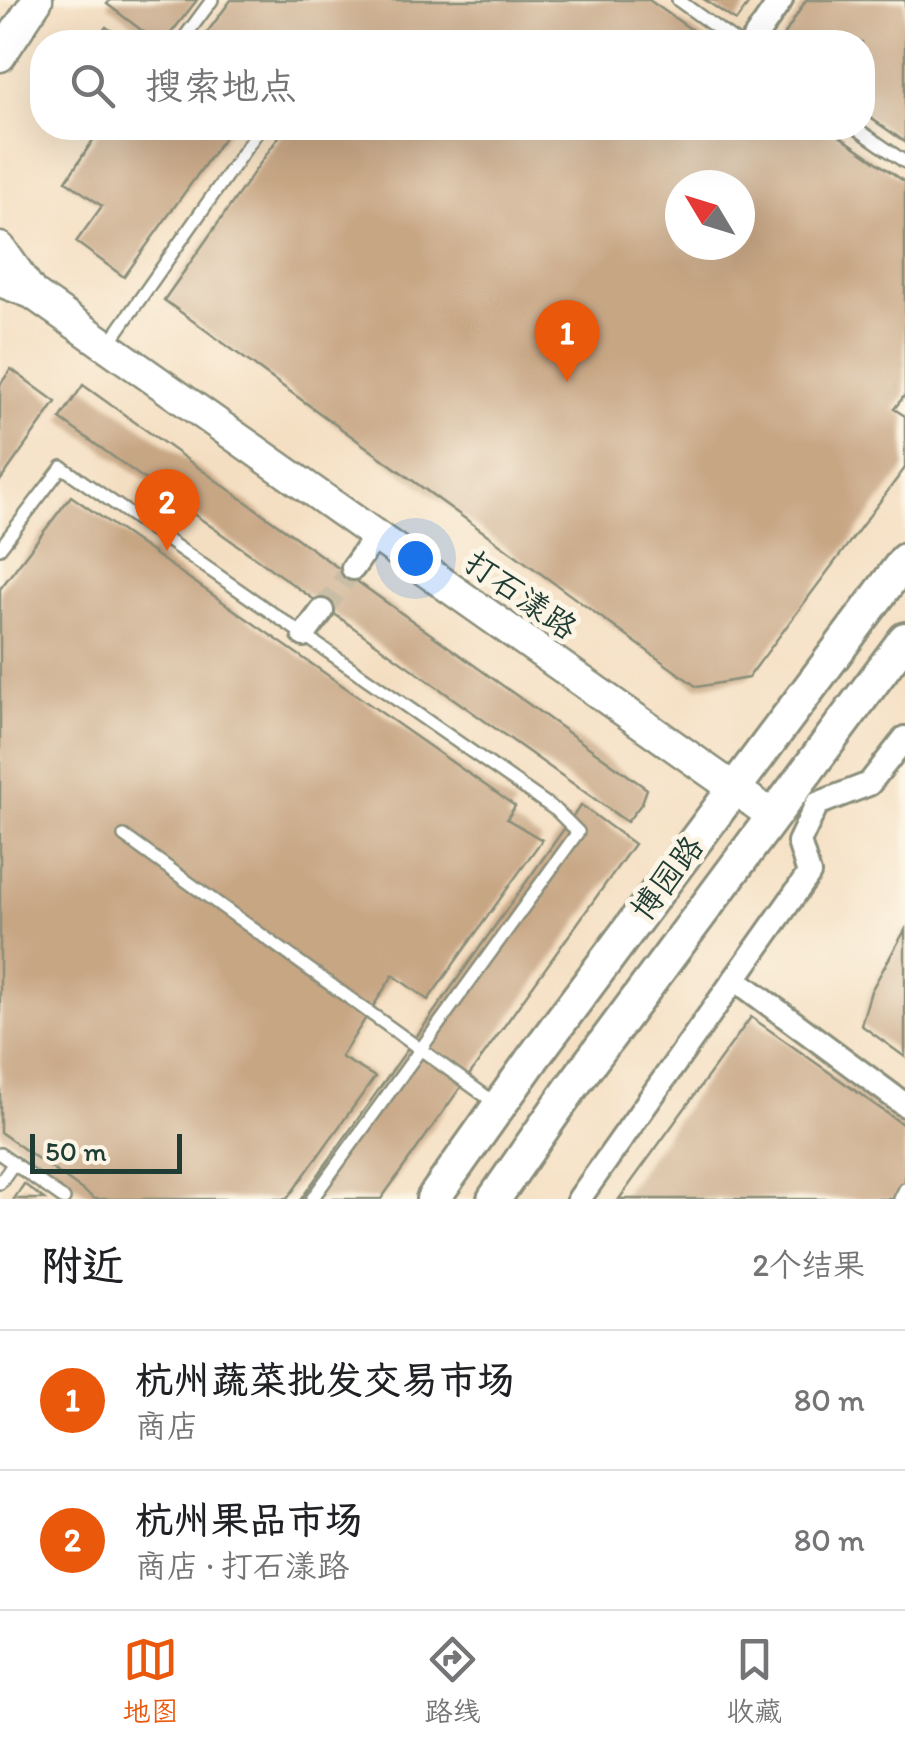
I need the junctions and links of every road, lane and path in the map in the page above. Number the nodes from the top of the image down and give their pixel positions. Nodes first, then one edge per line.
1 (37, 0) edge
2 (212, 0) edge
3 (678, 0) edge
4 (781, 0) edge
5 (191, 30) edge
6 (719, 30) edge
7 (760, 30) edge
8 (2, 49) edge
9 (252, 140) edge
10 (873, 140) edge
11 (905, 162) edge
12 (0, 248) edge
13 (0, 281) edge
14 (32, 292) junction
15 (107, 346) junction
16 (376, 535) junction
17 (0, 548) edge
18 (905, 560) edge
19 (353, 568) tunnel mouth
20 (322, 611) tunnel mouth
21 (304, 635) junction
22 (905, 639) edge
23 (905, 738) edge
24 (734, 787) junction
25 (794, 804) junction
26 (124, 836) dead end
27 (735, 979) junction
28 (420, 1050) junction
29 (905, 1105) edge
30 (499, 1106) junction
31 (0, 1154) edge
32 (14, 1164) junction
33 (0, 1183) edge
34 (905, 1189) edge
35 (64, 1199) edge
36 (312, 1199) edge
37 (433, 1199) edge
38 (494, 1199) edge
39 (579, 1199) edge
40 (900, 1199) edge

1 - 8 street
2 - 5 lane
3 - 6 lane
4 - 7 street
9 - 15 lane
10 - 11 lane
12 - 14 street
13 - 14 street
14 - 15 street, 打石漾路
15 - 16 street, 打石漾路
16 - 19 street
16 - 24 street, 打石漾路
17 - 21 lane
18 - 24 main road, 博园路
20 - 21 street
21 - 28 lane
22 - 25 main road, 博园路
23 - 25 street
24 - 25 street, 打石漾路
24 - 30 main road, 博园路
25 - 27 street
25 - 38 main road, 博园路
26 - 28 lane
27 - 29 street
27 - 39 street
28 - 30 lane
28 - 36 lane
30 - 37 main road, 博园路
31 - 32 lane
32 - 33 lane
32 - 35 lane
34 - 40 lane

